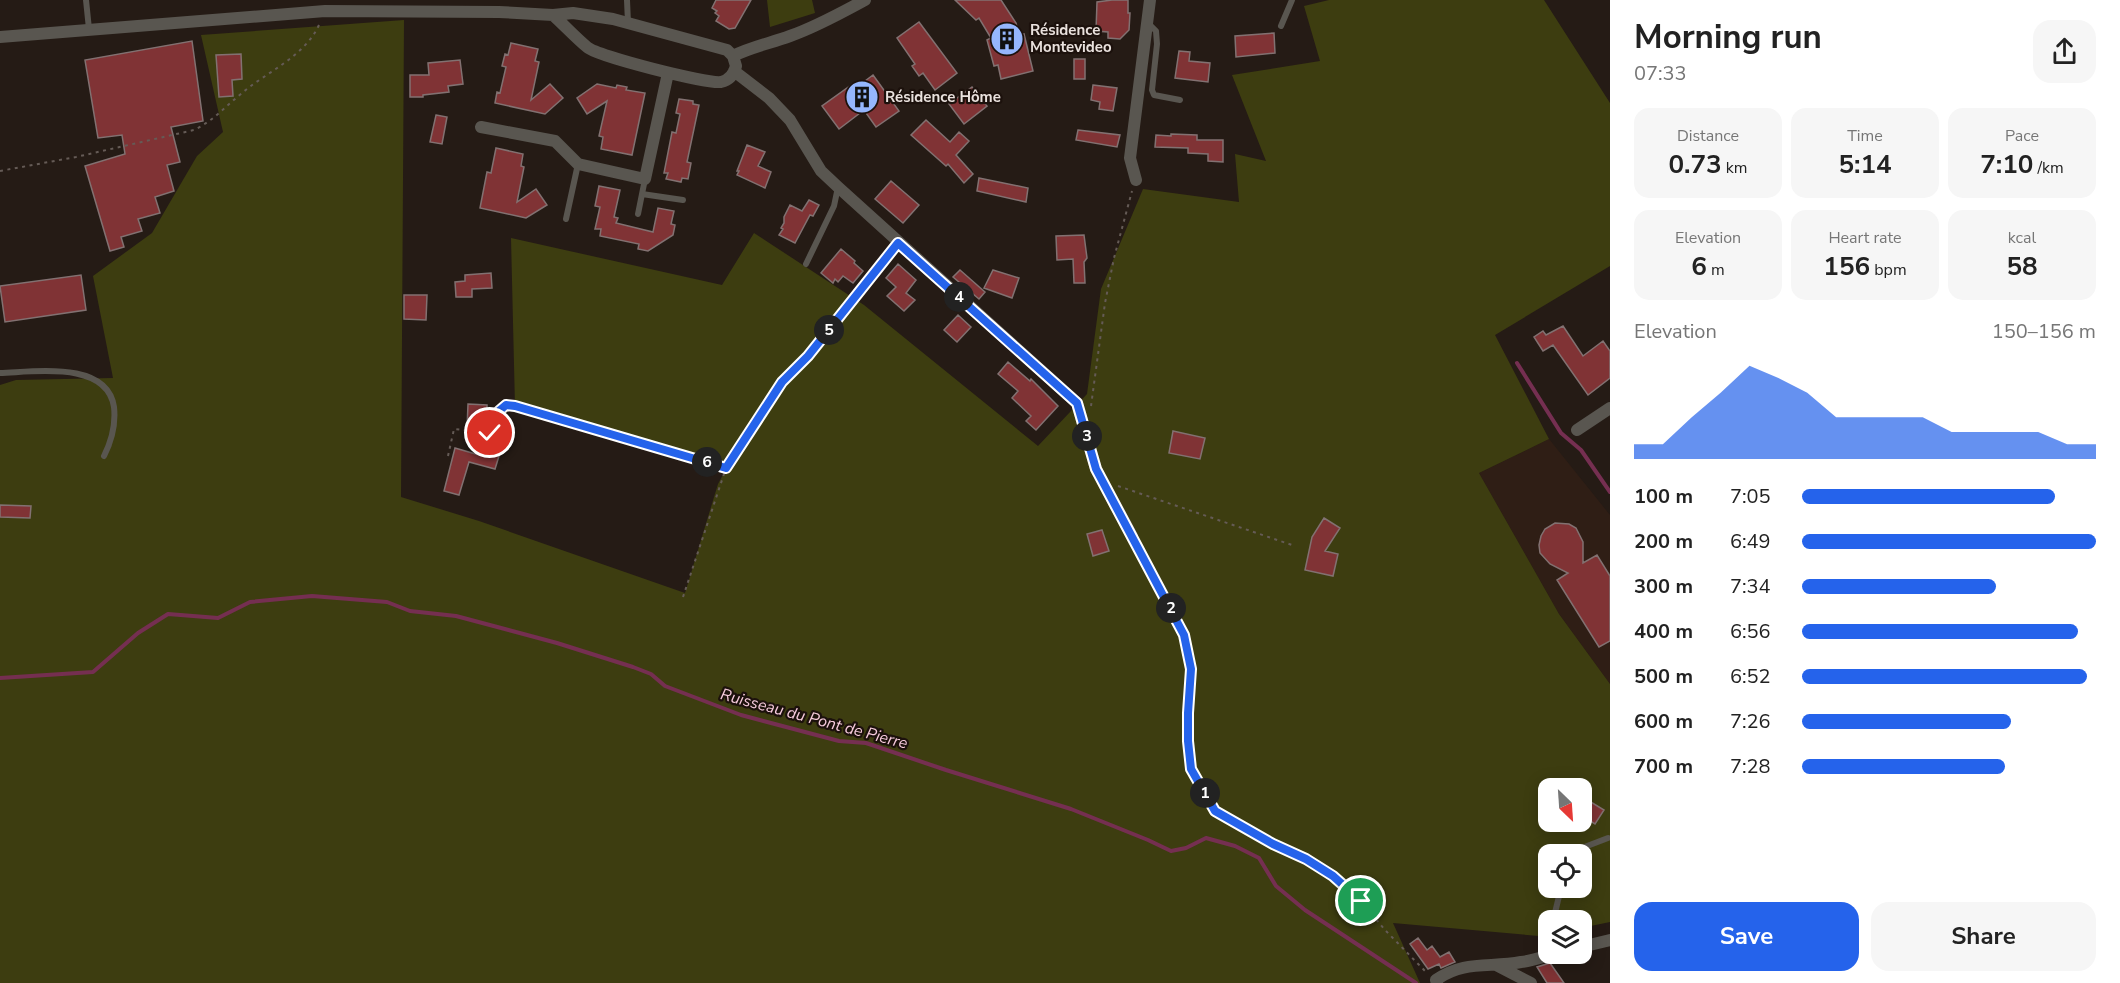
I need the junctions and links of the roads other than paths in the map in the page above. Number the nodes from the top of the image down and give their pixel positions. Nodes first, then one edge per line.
1 (86, 0) edge
2 (627, 0) edge
3 (865, 0) edge
4 (1150, 0) edge
5 (1292, 0) edge
6 (553, 15) junction
7 (598, 18) junction
8 (628, 24) junction
9 (1149, 24) junction
10 (1281, 26) dead end
11 (89, 29) junction
12 (0, 37) edge
13 (584, 43) junction
14 (733, 56) junction
15 (734, 71) junction
16 (668, 73) junction
17 (1180, 100) dead end
18 (481, 126) dead end
19 (578, 164) junction
20 (645, 179) junction
21 (1136, 180) road end
22 (838, 187) junction
23 (642, 194) junction
24 (683, 201) dead end
25 (638, 214) dead end
26 (566, 219) dead end
27 (806, 264) dead end
28 (0, 373) edge
29 (1610, 408) edge
30 (1577, 430) dead end
31 (104, 456) dead end
32 (1132, 536) road end
33 (1608, 838) dead end
34 (1592, 844) edge
35 (1610, 940) edge
36 (1592, 944) edge
37 (1538, 958) edge
38 (1496, 965) junction
39 (1437, 981) edge
40 (1532, 983) edge

1 - 11 lane
2 - 8 lane
3 - 14 street
4 - 9 street
5 - 10 lane
6 - 7 street
6 - 11 street
6 - 13 street
7 - 8 street
7 - 13 street
8 - 14 street
9 - 17 lane
9 - 21 street
11 - 12 street
13 - 16 street
14 - 15 street
15 - 16 street
15 - 22 street
16 - 20 street
18 - 19 street
19 - 20 street
19 - 26 lane
20 - 23 lane
22 - 27 lane
22 - 32 street
23 - 24 lane
23 - 25 lane
28 - 31 lane
29 - 30 street
33 - 34 lane
35 - 36 street
37 - 38 street
38 - 39 street
38 - 40 street

